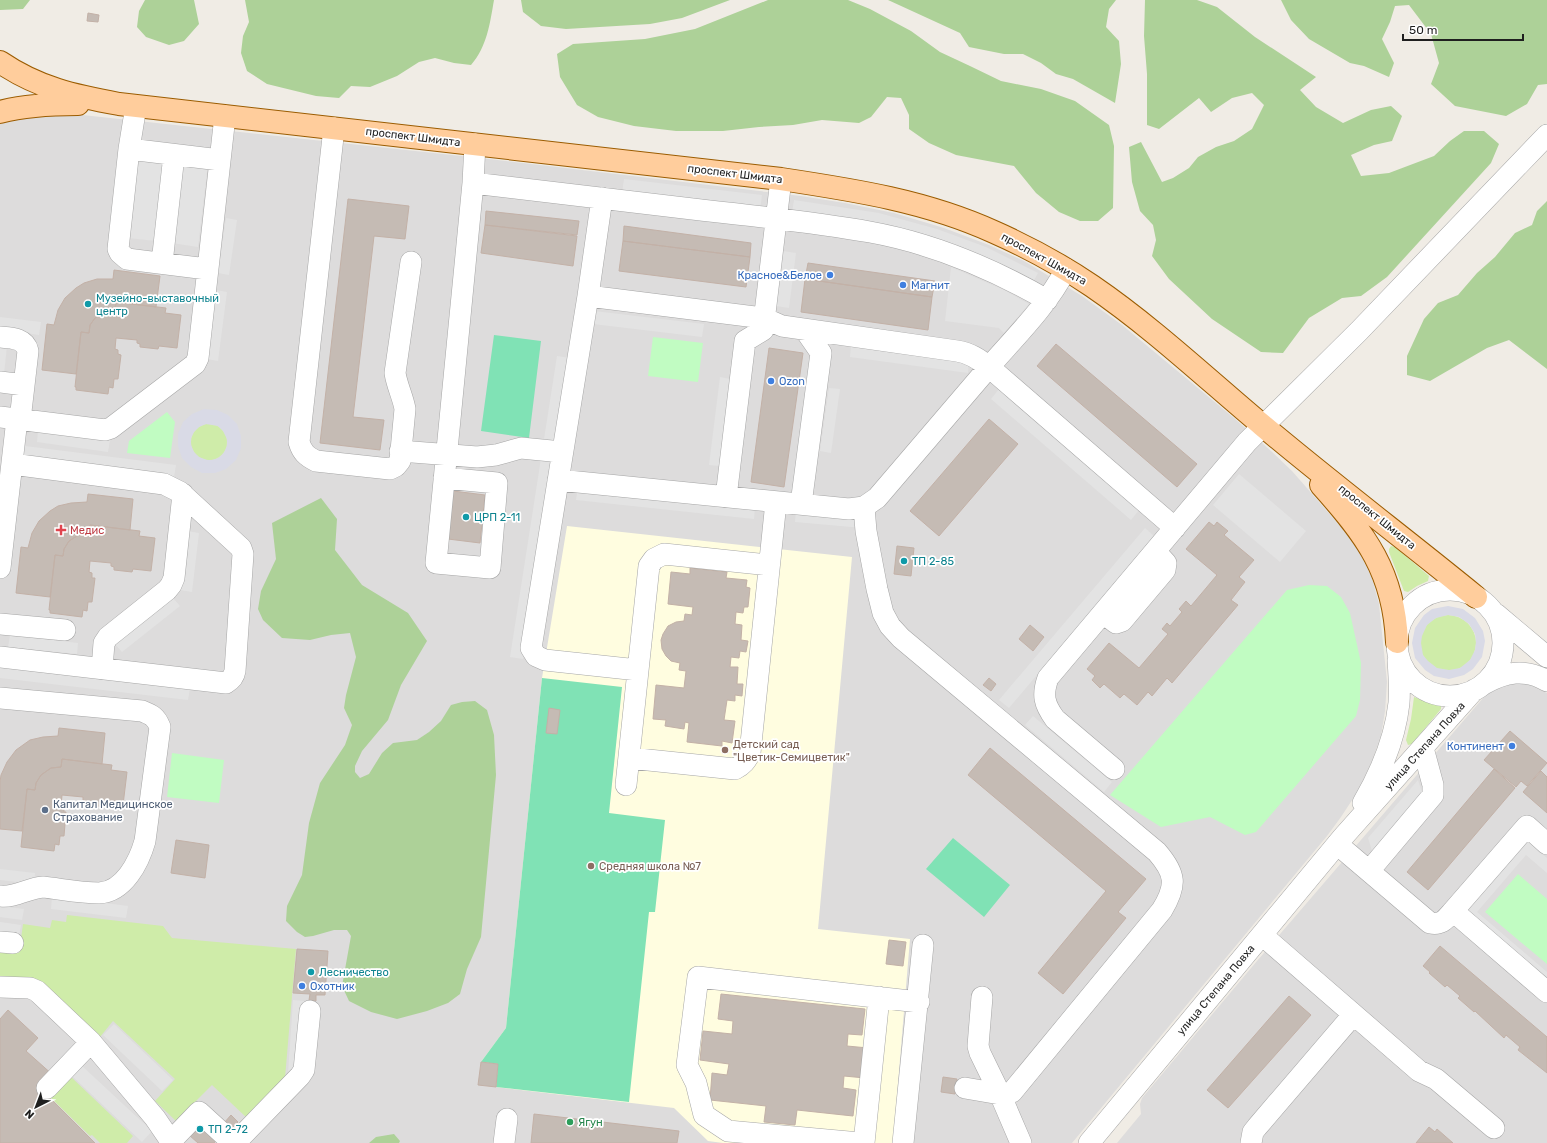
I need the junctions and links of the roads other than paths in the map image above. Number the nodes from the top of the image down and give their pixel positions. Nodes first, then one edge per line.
1 (0, 62) edge
2 (127, 105) junction
3 (0, 112) edge
4 (226, 116) junction
5 (334, 128) junction
6 (1547, 135) edge
7 (475, 144) junction
8 (129, 149) junction
9 (174, 155) junction
10 (220, 160) junction
11 (781, 179) junction
12 (473, 183) junction
13 (602, 198) junction
14 (776, 218) junction
15 (411, 262) dead end
16 (162, 263) junction
17 (207, 269) junction
18 (1066, 269) junction
19 (588, 296) junction
20 (1047, 300) junction
21 (764, 318) junction
22 (805, 330) junction
23 (0, 337) edge
24 (990, 367) junction
25 (0, 382) edge
26 (24, 385) junction
27 (12, 419) edge
28 (1270, 432) junction
29 (400, 451) junction
30 (562, 452) junction
31 (446, 455) junction
32 (12, 464) junction
33 (444, 478) junction
34 (558, 480) junction
35 (182, 494) junction
36 (726, 497) junction
37 (776, 502) junction
38 (801, 504) junction
39 (864, 507) junction
40 (200, 510) junction
41 (1175, 528) junction
42 (179, 532) junction
43 (770, 565) junction
44 (0, 568) edge
45 (1484, 603) junction
46 (0, 624) edge
47 (65, 630) dead end
48 (1397, 649) junction
49 (0, 657) edge
50 (1547, 657) edge
51 (102, 668) junction
52 (638, 670) junction
53 (1547, 681) edge
54 (1477, 688) junction
55 (0, 698) edge
56 (1422, 748) junction
57 (629, 758) junction
58 (1114, 769) dead end
59 (626, 786) dead end
60 (1340, 841) junction
61 (1547, 844) edge
62 (1369, 871) junction
63 (0, 896) edge
64 (1453, 911) junction
65 (1262, 935) junction
66 (923, 945) dead end
67 (0, 987) edge
68 (1547, 992) edge
69 (879, 997) junction
70 (982, 998) dead end
71 (919, 1002) junction
72 (310, 1010) dead end
73 (1353, 1015) junction
74 (91, 1042) junction
75 (47, 1088) dead end
76 (965, 1088) dead end
77 (1000, 1094) junction
78 (507, 1119) dead end
79 (1494, 1128) dead end
80 (171, 1142) edge
81 (234, 1143) edge
82 (504, 1143) edge
83 (860, 1143) edge
84 (864, 1143) edge
85 (904, 1143) edge
86 (1021, 1143) edge
87 (1089, 1143) edge
88 (1251, 1143) edge

1 - 2 main road, проспект Шмидта
2 - 3 main road, проспект Шмидта
2 - 4 main road, проспект Шмидта
2 - 8 street
4 - 5 main road, проспект Шмидта
4 - 10 street
5 - 7 main road, проспект Шмидта
5 - 29 street
6 - 28 street
7 - 11 main road, проспект Шмидта
7 - 12 street
8 - 9 street
8 - 16 street
9 - 10 street
9 - 16 street
10 - 17 street
11 - 14 street
11 - 18 main road, проспект Шмидта
12 - 13 street
12 - 31 street
13 - 14 street
13 - 19 street
14 - 20 street
14 - 21 street
15 - 29 street
16 - 17 street
17 - 27 street
18 - 20 street
18 - 28 main road, проспект Шмидта
19 - 21 street
19 - 30 street
20 - 24 street
21 - 22 street
21 - 36 street
22 - 24 street
22 - 38 street
23 - 26 street
24 - 39 street
24 - 41 street
25 - 26 street
26 - 27 street
27 - 32 street
28 - 41 street
28 - 45 main road, проспект Шмидта
28 - 48 main road, проспект Шмидта
29 - 31 street
30 - 31 street
30 - 34 street
31 - 33 street
32 - 35 street
32 - 44 street
33 - 33 street
34 - 36 street
34 - 52 street
35 - 40 street
35 - 42 street
36 - 37 street
37 - 38 street
37 - 43 street
38 - 39 street
39 - 77 street
40 - 42 street
40 - 51 street
41 - 58 street
42 - 51 street
43 - 52 street
43 - 57 street
45 - 48 street
45 - 50 street
45 - 54 street
46 - 47 street
48 - 54 street
48 - 60 street, улица Степана Повха
49 - 51 street
52 - 57 street
53 - 54 street
54 - 56 street, улица Степана Повха
55 - 63 street
56 - 60 street, улица Степана Повха
56 - 62 street
57 - 59 street
60 - 62 street
60 - 65 street, улица Степана Повха
61 - 64 street
62 - 64 street
64 - 68 street
65 - 73 street
65 - 87 street, улица Степана Повха
66 - 71 street
67 - 74 street
69 - 71 street
69 - 83 street
69 - 84 street
70 - 77 street
71 - 85 street
72 - 81 street
73 - 79 street
73 - 88 street
74 - 75 street
74 - 80 street
76 - 77 street
77 - 86 street
78 - 82 street
80 - 81 street

